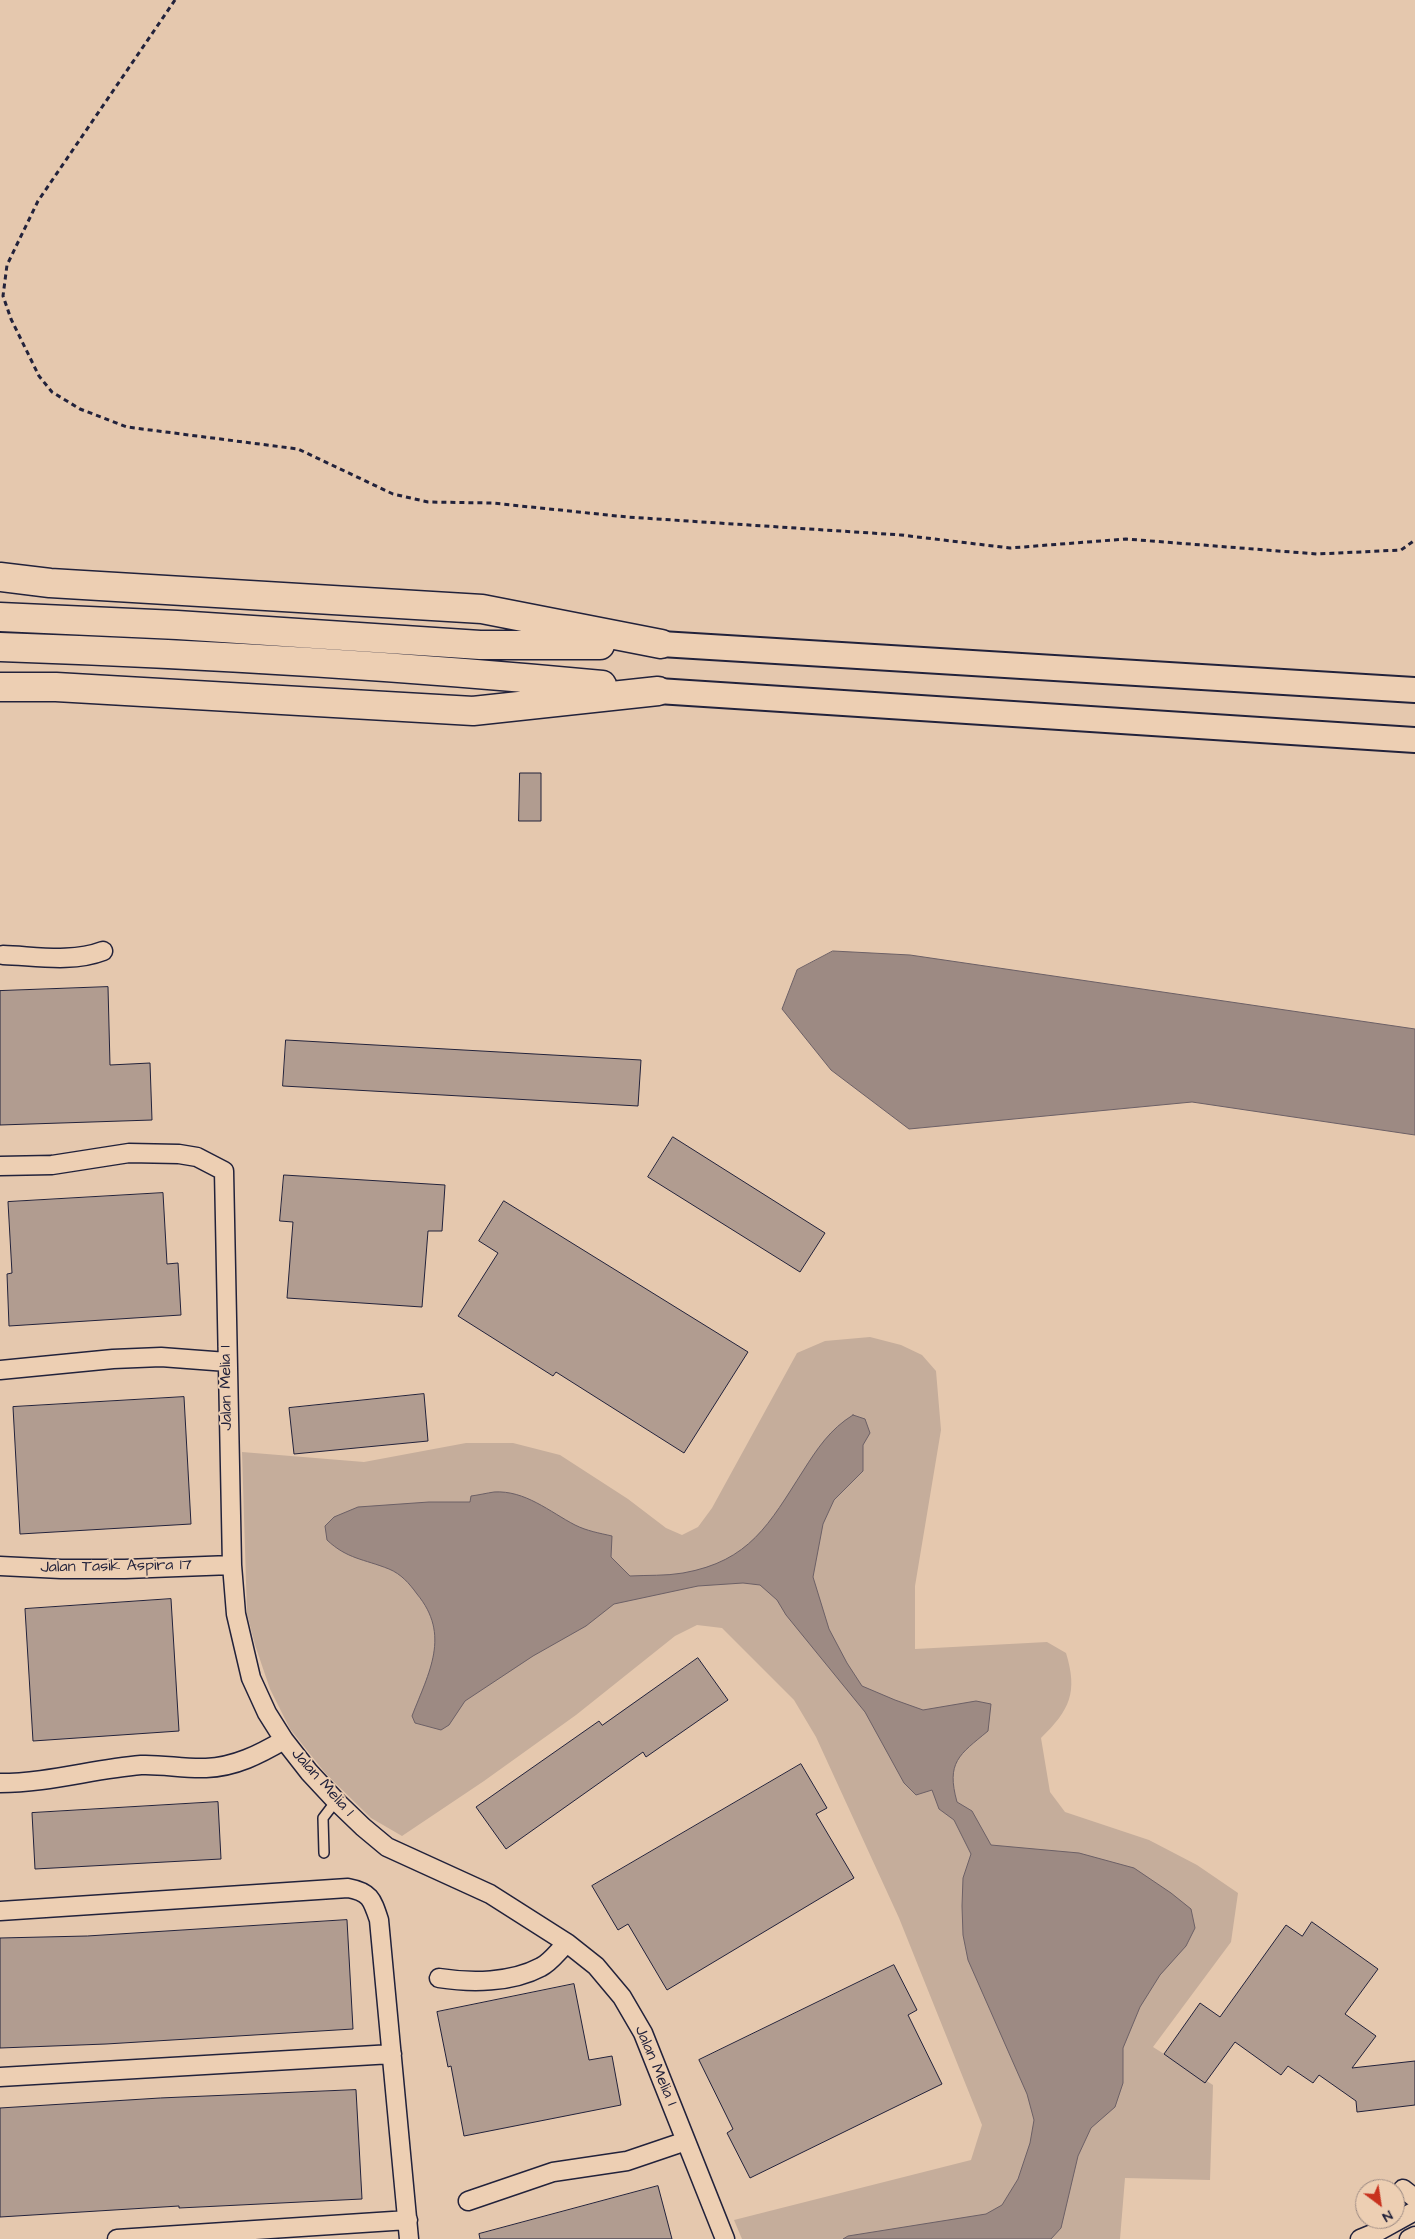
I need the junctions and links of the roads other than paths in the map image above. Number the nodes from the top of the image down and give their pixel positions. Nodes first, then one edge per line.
1 (0, 577) edge
2 (0, 618) edge
3 (661, 644) junction
4 (0, 646) edge
5 (0, 687) edge
6 (1415, 690) edge
7 (658, 691) junction
8 (1415, 740) edge
9 (103, 951) dead end
10 (1, 954) edge
11 (0, 1166) edge
12 (226, 1362) junction
13 (0, 1370) edge
14 (232, 1564) junction
15 (0, 1566) edge
16 (284, 1740) junction
17 (0, 1782) edge
18 (336, 1801) junction
19 (324, 1853) dead end
20 (0, 1911) edge
21 (567, 1943) junction
22 (439, 1978) dead end
23 (392, 2054) junction
24 (0, 2076) edge
25 (686, 2141) junction
26 (468, 2201) dead end
27 (1415, 2211) edge
28 (408, 2220) junction
29 (1415, 2236) edge
30 (117, 2239) edge
31 (410, 2239) edge
32 (725, 2239) edge
33 (1360, 2239) edge
34 (1409, 2239) edge

1 - 3 highway
2 - 3 highway
3 - 6 street
4 - 7 highway
5 - 7 highway
7 - 8 street
9 - 10 street
11 - 12 street, Jalan Melia 1
12 - 13 street
12 - 14 street, Jalan Melia 1
14 - 15 street, Jalan Tasik Aspira 17
14 - 16 street, Jalan Melia 1
16 - 17 street
16 - 18 street, Jalan Melia 1
18 - 19 lane
18 - 21 street, Jalan Melia 1
20 - 23 street
21 - 22 street
21 - 25 street, Jalan Melia 1
23 - 24 street
23 - 28 street
25 - 26 street
25 - 32 street, Jalan Melia 1
27 - 33 street
28 - 30 street
28 - 31 street
29 - 34 street

